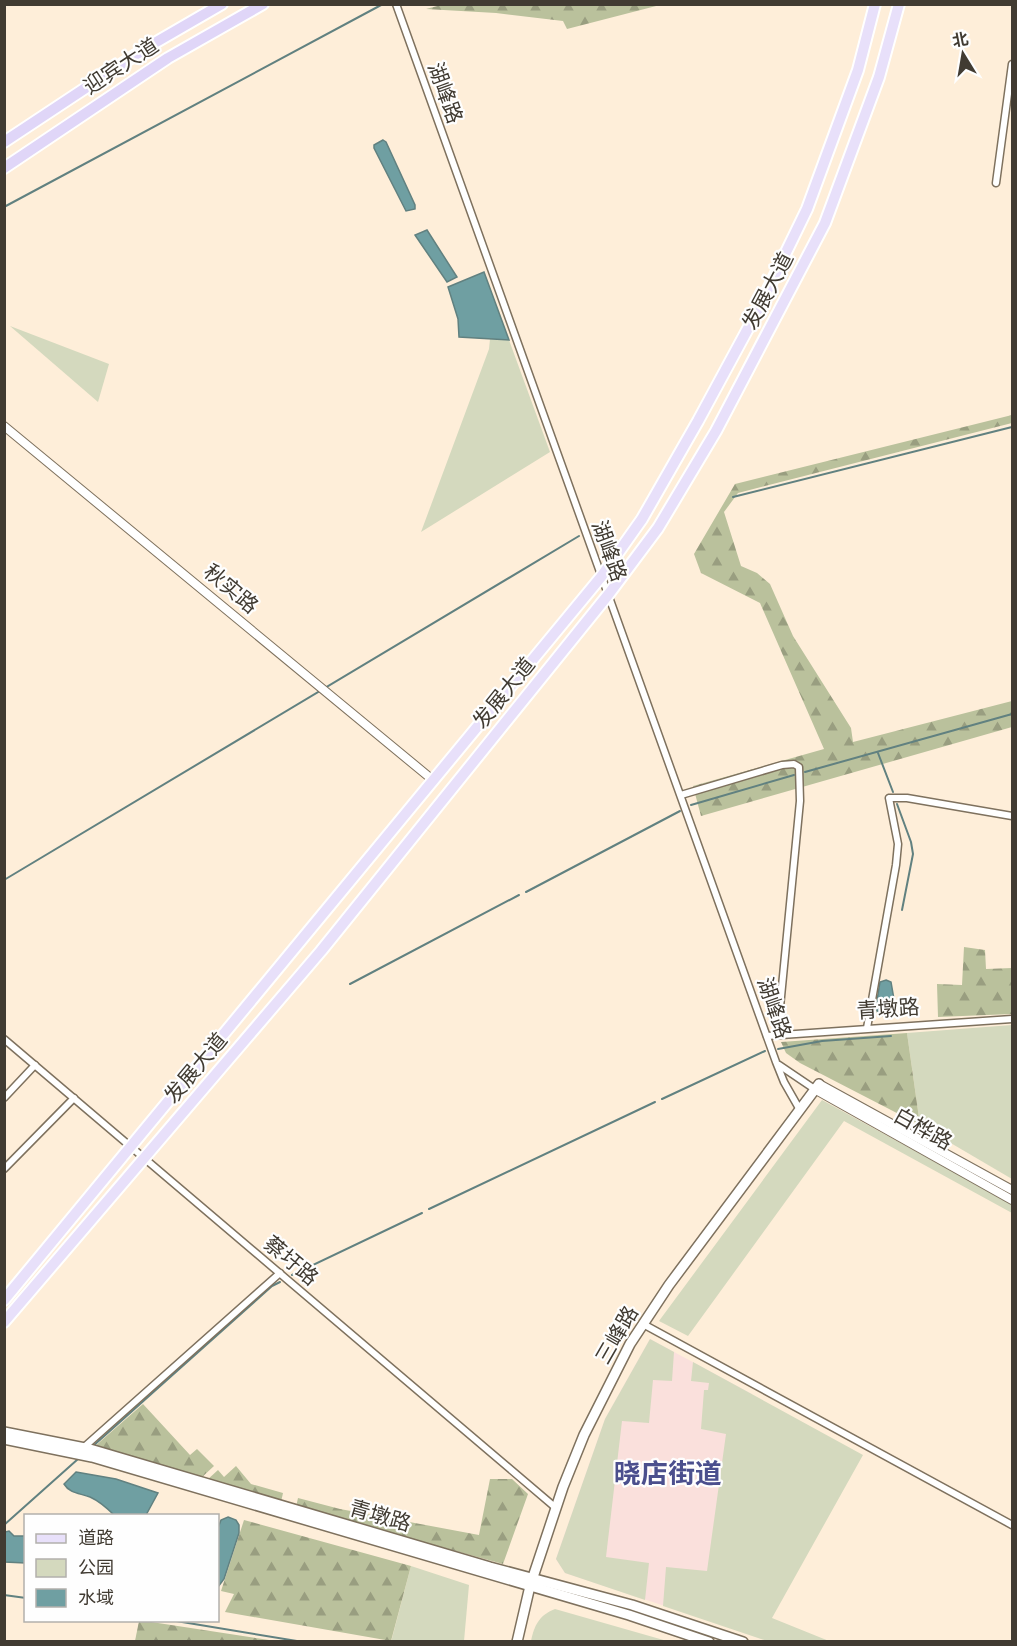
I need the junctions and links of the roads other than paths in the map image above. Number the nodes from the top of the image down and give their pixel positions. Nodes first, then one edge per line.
1 (222, 4) edge
2 (263, 4) edge
3 (396, 4) edge
4 (875, 4) edge
5 (899, 4) edge
6 (1012, 64) edge
7 (1012, 72) edge
8 (4, 142) edge
9 (4, 168) edge
10 (996, 183) dead end
11 (4, 426) edge
12 (601, 577) junction
13 (608, 595) junction
14 (434, 781) junction
15 (681, 795) junction
16 (1012, 816) edge
17 (1012, 1019) edge
18 (867, 1028) junction
19 (783, 1033) junction
20 (766, 1035) junction
21 (4, 1039) edge
22 (776, 1062) junction
23 (35, 1065) junction
24 (817, 1087) junction
25 (4, 1098) edge
26 (74, 1098) junction
27 (800, 1110) junction
28 (132, 1147) junction
29 (146, 1159) junction
30 (4, 1169) edge
31 (1012, 1190) edge
32 (1012, 1200) edge
33 (279, 1273) junction
34 (4, 1300) edge
35 (4, 1322) edge
36 (643, 1324) junction
37 (4, 1432) edge
38 (4, 1439) edge
39 (83, 1448) junction
40 (556, 1509) junction
41 (1012, 1525) edge
42 (531, 1582) junction
43 (517, 1641) edge
44 (709, 1641) edge
45 (743, 1641) edge

1 - 8 highway, 迎宾大道
2 - 9 highway, 迎宾大道
3 - 12 street, 湖峰路
4 - 12 main road, 发展大道
5 - 13 main road, 发展大道
6 - 7 street
7 - 10 street
11 - 14 street, 秋实路
12 - 13 street, 湖峰路
12 - 14 main road, 发展大道
13 - 15 street, 湖峰路
13 - 29 main road, 发展大道
14 - 28 main road, 发展大道
15 - 19 street
15 - 20 street, 湖峰路
16 - 18 street
17 - 18 street, 青墩路
18 - 19 street, 青墩路
19 - 20 street, 青墩路
20 - 22 street, 湖峰路
21 - 23 street, 蔡圩路
22 - 24 street, 湖峰路
22 - 27 street
23 - 25 street
23 - 26 street, 蔡圩路
24 - 27 main road, 三峰路
24 - 31 street, 白桦路
24 - 32 street, 白桦路
26 - 28 street, 蔡圩路
26 - 30 street
27 - 36 main road, 三峰路
28 - 29 street, 蔡圩路
28 - 34 main road, 发展大道
29 - 33 street, 蔡圩路
29 - 35 main road, 发展大道
33 - 39 street
33 - 40 street, 蔡圩路
36 - 40 main road, 三峰路
36 - 41 street
37 - 39 main road, 青墩路
38 - 42 main road, 青墩路
39 - 42 main road, 青墩路
40 - 42 main road, 三峰路
42 - 43 main road, 三峰路
42 - 44 main road, 青墩路
42 - 45 main road, 青墩路

